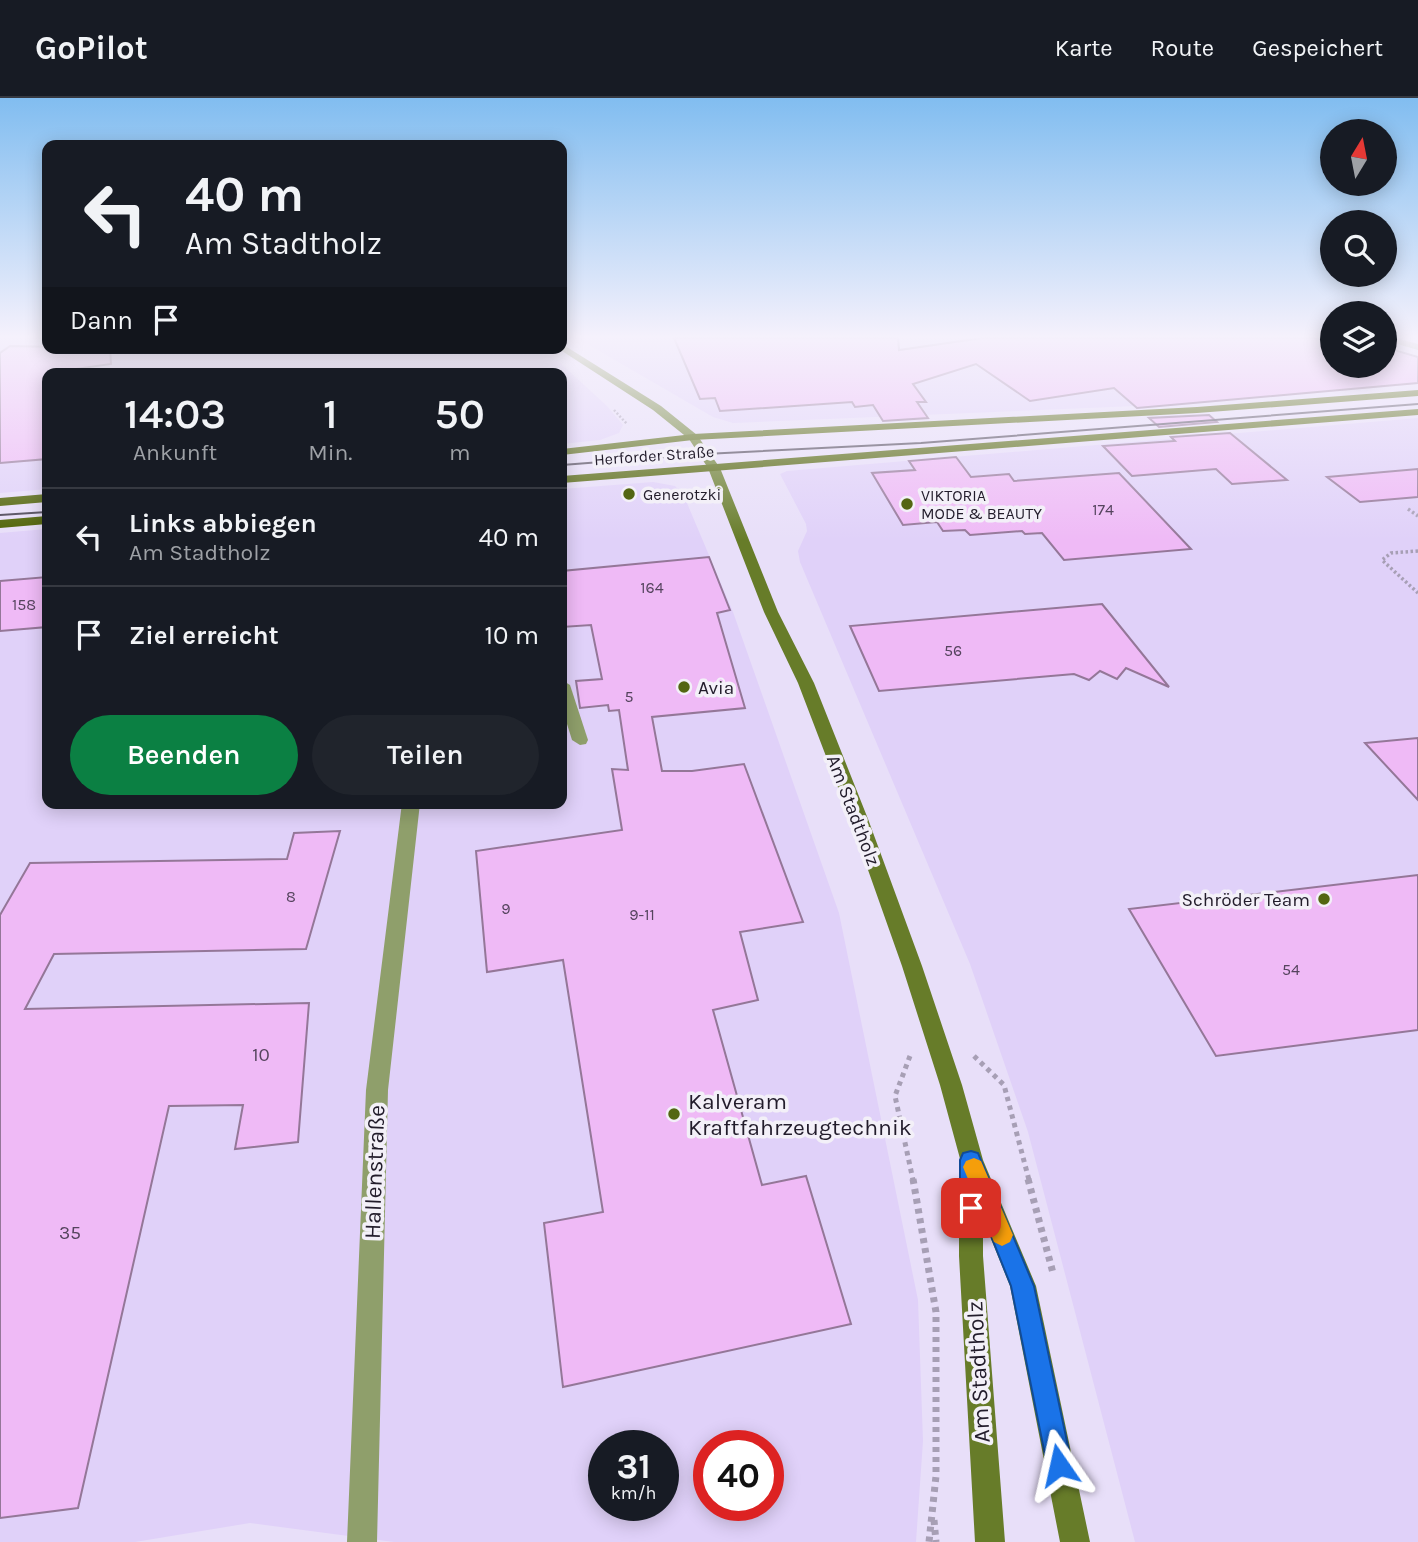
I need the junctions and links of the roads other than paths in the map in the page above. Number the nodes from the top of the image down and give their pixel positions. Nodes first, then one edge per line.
1 (653, 405) edge
2 (1257, 405) edge
3 (1418, 412) edge
4 (693, 437) junction
5 (567, 451) edge
6 (714, 468) junction
7 (567, 480) edge
8 (42, 498) edge
9 (0, 502) edge
10 (42, 520) edge
11 (0, 524) edge
12 (567, 700) edge
13 (580, 740) dead end
14 (410, 809) edge
15 (971, 1160) junction
16 (362, 1542) edge
17 (990, 1542) edge
18 (1075, 1542) edge

1 - 4 street, Am Stadtholz
2 - 4 main road, Herforder Straße
3 - 6 main road, Herforder Straße
4 - 5 main road, Herforder Straße
4 - 6 street, Am Stadtholz
6 - 7 main road, Herforder Straße
6 - 15 street, Am Stadtholz
8 - 9 main road
10 - 11 main road
12 - 13 street
14 - 16 street, Hallenstraße
15 - 17 street, Am Stadtholz
15 - 18 street, Am Stadtholz

